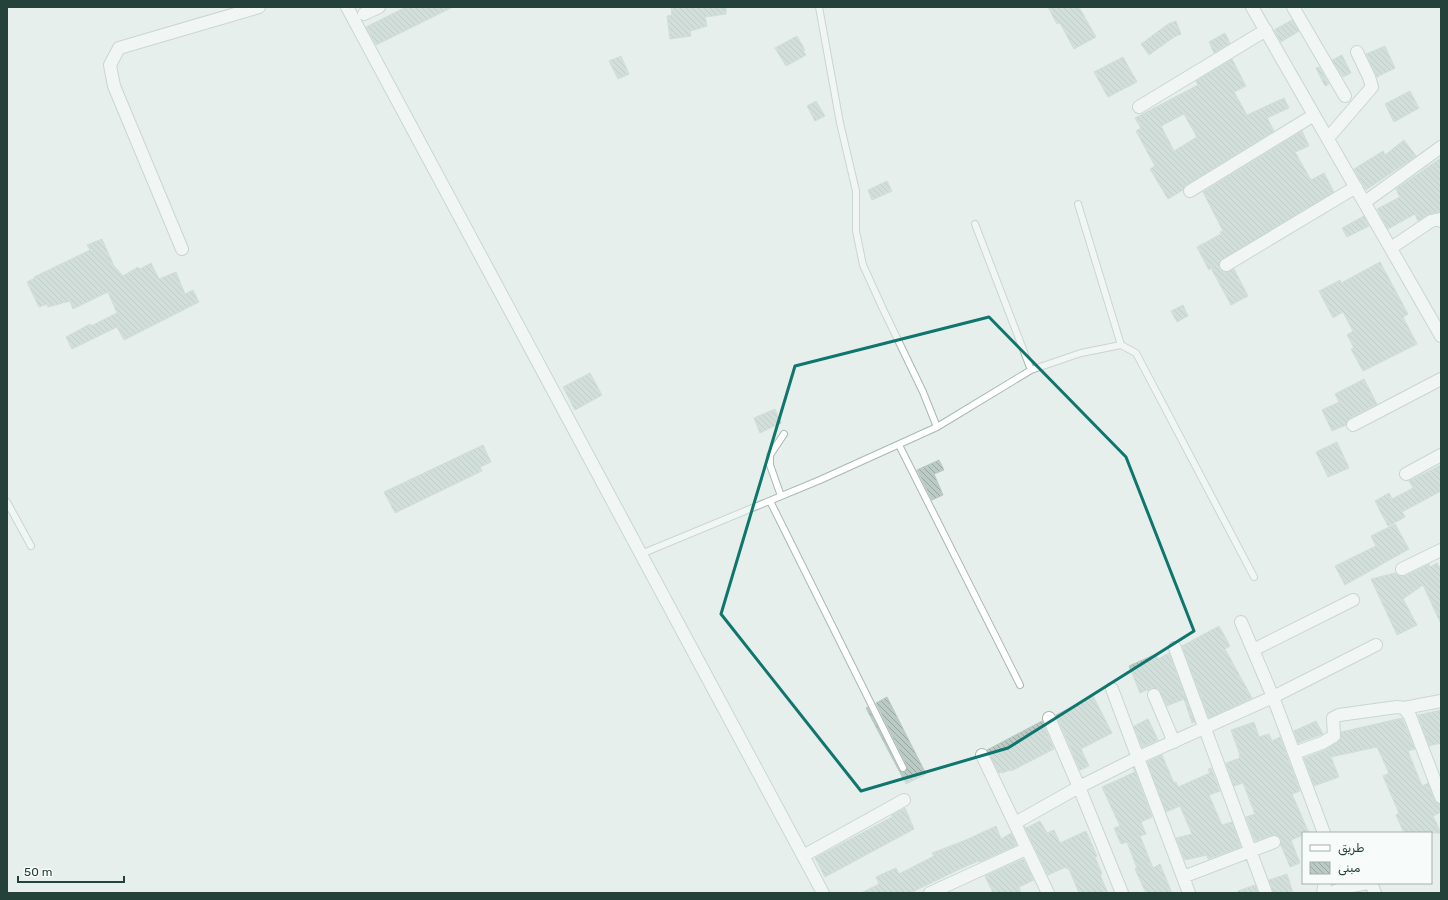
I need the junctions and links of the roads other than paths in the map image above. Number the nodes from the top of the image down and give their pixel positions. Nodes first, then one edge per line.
1 (259, 7) edge
2 (347, 7) edge
3 (379, 7) edge
4 (819, 7) edge
5 (1252, 7) edge
6 (1293, 7) edge
7 (364, 14) dead end
8 (1266, 30) junction
9 (1357, 52) dead end
10 (1345, 96) dead end
11 (1139, 107) dead end
12 (1314, 115) junction
13 (1328, 138) junction
14 (1441, 147) edge
15 (1356, 188) junction
16 (1190, 191) dead end
17 (1365, 202) junction
18 (1078, 204) dead end
19 (1441, 221) edge
20 (975, 224) dead end
21 (1391, 248) junction
22 (182, 249) dead end
23 (1226, 265) dead end
24 (1441, 336) edge
25 (1121, 345) junction
26 (1031, 370) junction
27 (1441, 379) edge
28 (1353, 425) dead end
29 (937, 427) junction
30 (784, 434) dead end
31 (899, 445) junction
32 (1441, 455) edge
33 (1406, 474) dead end
34 (782, 496) junction
35 (770, 501) junction
36 (7, 502) edge
37 (31, 546) dead end
38 (1441, 550) edge
39 (641, 554) junction
40 (1402, 569) dead end
41 (1254, 577) dead end
42 (1353, 600) dead end
43 (1242, 622) dead end
44 (1376, 645) dead end
45 (1175, 648) dead end
46 (1253, 650) junction
47 (1020, 685) dead end
48 (1112, 689) dead end
49 (1154, 695) dead end
50 (1273, 697) junction
51 (1441, 701) edge
52 (1404, 708) junction
53 (1049, 718) dead end
54 (1204, 728) junction
55 (1174, 742) junction
56 (1294, 752) junction
57 (982, 755) dead end
58 (1137, 758) junction
59 (903, 768) dead end
60 (1079, 787) junction
61 (1441, 797) edge
62 (904, 800) dead end
63 (1015, 823) junction
64 (1324, 832) edge
65 (1274, 842) dead end
66 (1026, 849) junction
67 (1250, 851) junction
68 (803, 856) junction
69 (1183, 877) junction
70 (1359, 884) edge
71 (1369, 884) edge
72 (823, 893) edge
73 (930, 893) edge
74 (1048, 893) edge
75 (1122, 893) edge
76 (1188, 893) edge
77 (1266, 893) edge
78 (1330, 893) edge
79 (1375, 893) edge

1 - 22 street
2 - 39 street
3 - 7 street
4 - 29 lane
5 - 8 street
6 - 10 street
8 - 11 street
8 - 12 street
9 - 13 street
12 - 13 street
12 - 16 street
13 - 15 street
14 - 17 street
15 - 17 street
15 - 23 street
17 - 21 street
18 - 25 lane
19 - 21 street
20 - 26 lane
21 - 24 street
25 - 26 lane
25 - 41 lane
26 - 29 lane
27 - 28 street
29 - 31 lane
30 - 34 lane
31 - 34 lane
31 - 47 lane
32 - 33 street
34 - 35 lane
35 - 39 lane
35 - 59 lane
36 - 37 lane
38 - 40 street
39 - 68 street
42 - 46 street
43 - 46 street
44 - 50 street
45 - 54 street
46 - 50 street
48 - 58 street
49 - 55 street
50 - 54 street
50 - 56 street
51 - 52 street
52 - 56 street
52 - 61 street
53 - 60 street
54 - 55 street
54 - 67 street
55 - 58 street
56 - 64 street
57 - 63 street
58 - 60 street
58 - 69 street
60 - 63 street
60 - 75 street
62 - 68 street
63 - 66 street
65 - 67 street
66 - 73 street
66 - 74 street
67 - 69 street
67 - 77 street
68 - 72 street
69 - 76 street
70 - 78 street
71 - 79 street

